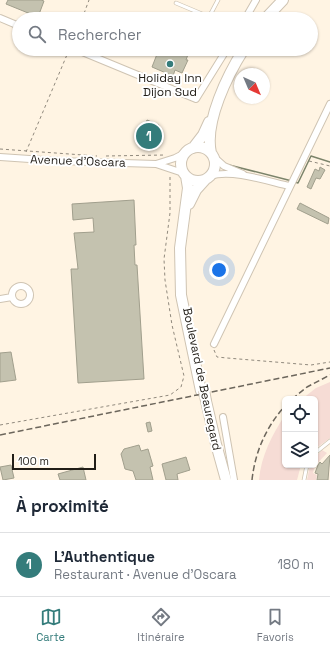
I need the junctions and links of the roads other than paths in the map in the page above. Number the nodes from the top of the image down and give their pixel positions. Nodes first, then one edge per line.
1 (218, 0) edge
2 (256, 0) edge
3 (278, 0) edge
4 (283, 0) edge
5 (176, 3) dead end
6 (197, 12) edge
7 (212, 12) edge
8 (249, 12) edge
9 (267, 12) edge
10 (272, 12) edge
11 (0, 18) edge
12 (12, 23) edge
13 (92, 56) edge
14 (223, 56) edge
15 (236, 56) edge
16 (240, 56) edge
17 (330, 104) edge
18 (189, 150) junction
19 (212, 155) junction
20 (0, 157) edge
21 (156, 164) junction
22 (184, 174) junction
23 (250, 177) junction
24 (207, 178) junction
25 (290, 186) junction
26 (182, 277) junction
27 (12, 297) dead end
28 (0, 299) edge
29 (214, 344) road end
30 (205, 401) junction
31 (223, 417) dead end
32 (330, 441) edge
33 (318, 451) edge
34 (306, 468) edge
35 (223, 480) edge
36 (226, 480) edge
37 (234, 480) edge
38 (304, 480) edge

1 - 7 lane
2 - 8 street
3 - 9 main road
4 - 10 main road
5 - 6 lane
11 - 12 street
13 - 14 street
15 - 18 main road
16 - 19 main road
17 - 25 street
18 - 19 main road
18 - 21 street, Avenue d'Oscara
18 - 22 main road
19 - 23 street
19 - 24 main road
20 - 21 street, Avenue d'Oscara
21 - 22 street, Avenue d'Oscara
22 - 24 main road
22 - 26 main road
23 - 24 street
23 - 25 street
24 - 26 main road
25 - 29 street
26 - 30 main road, Boulevard de Beauregard, bridge
27 - 28 street
30 - 35 main road, Boulevard de Beauregard
30 - 36 main road, Boulevard de Beauregard
31 - 37 street
32 - 33 lane
34 - 38 lane

